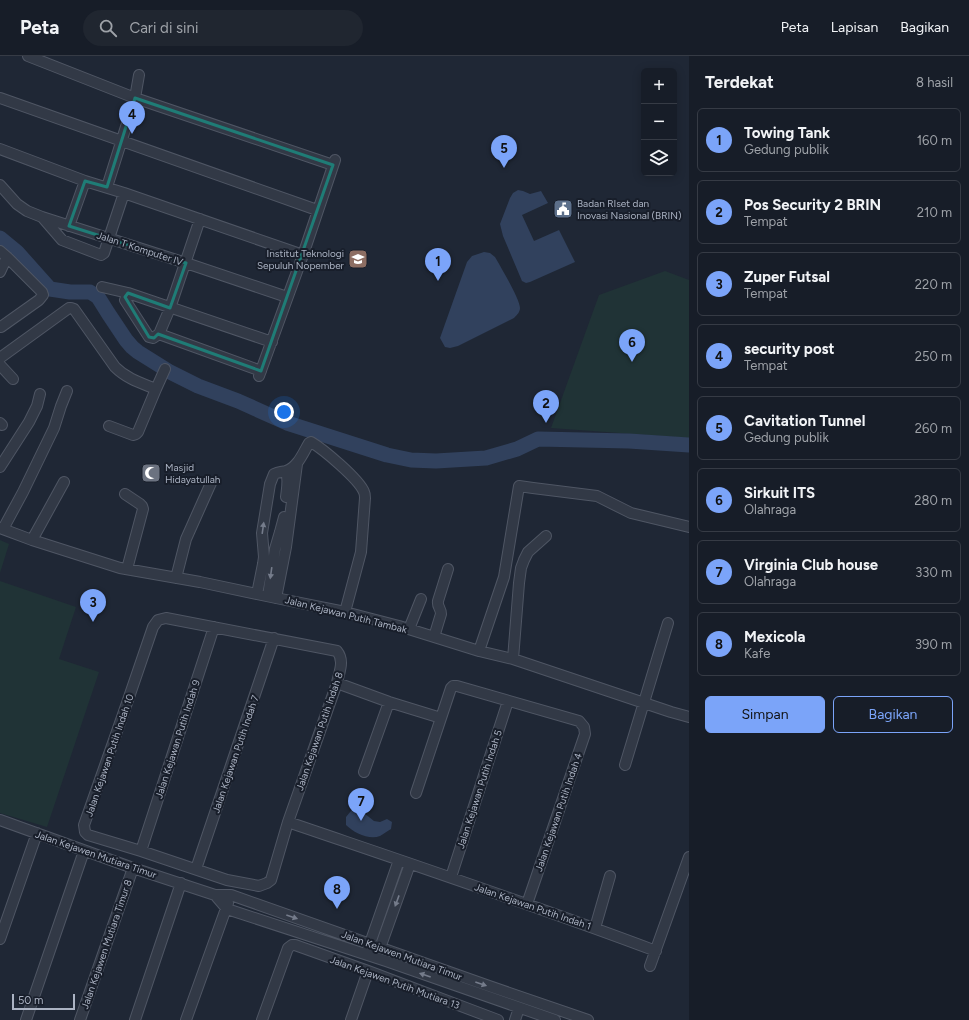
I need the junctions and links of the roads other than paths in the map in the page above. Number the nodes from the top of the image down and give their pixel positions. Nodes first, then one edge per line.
1 (28, 56) edge
2 (139, 75) dead end
3 (0, 98) edge
4 (135, 98) junction
5 (122, 141) junction
6 (0, 149) edge
7 (85, 181) junction
8 (0, 186) edge
9 (107, 187) junction
10 (124, 193) junction
11 (317, 210) junction
12 (42, 217) junction
13 (200, 219) junction
14 (69, 226) junction
15 (108, 238) junction
16 (4, 254) edge
17 (303, 255) junction
18 (186, 263) junction
19 (0, 272) edge
20 (102, 287) dead end
21 (128, 293) junction
22 (287, 297) junction
23 (170, 308) junction
24 (1, 327) edge
25 (159, 334) junction
26 (272, 342) junction
27 (0, 358) edge
28 (0, 366) edge
29 (165, 369) dead end
30 (13, 380) dead end
31 (156, 389) junction
32 (67, 391) dead end
33 (40, 394) dead end
34 (109, 426) dead end
35 (297, 464) junction
36 (0, 466) edge
37 (286, 471) junction
38 (64, 482) dead end
39 (211, 483) dead end
40 (125, 494) dead end
41 (689, 527) edge
42 (2, 528) edge
43 (546, 536) dead end
44 (32, 540) junction
45 (263, 549) junction
46 (275, 549) junction
47 (448, 569) dead end
48 (127, 570) junction
49 (176, 578) junction
50 (256, 594) junction
51 (272, 597) junction
52 (421, 599) dead end
53 (345, 612) junction
54 (668, 623) dead end
55 (152, 627) joint
56 (214, 627) junction
57 (409, 629) junction
58 (434, 637) junction
59 (274, 638) junction
60 (479, 651) junction
61 (513, 659) junction
62 (337, 683) junction
63 (508, 701) junction
64 (389, 702) junction
65 (644, 703) junction
66 (689, 717) edge
67 (441, 718) junction
68 (625, 765) dead end
69 (364, 772) dead end
70 (416, 793) dead end
71 (0, 820) edge
72 (288, 822) junction
73 (37, 833) junction
74 (84, 851) junction
75 (141, 851) junction
76 (689, 857) edge
77 (399, 860) junction
78 (410, 864) junction
79 (133, 868) junction
80 (196, 869) junction
81 (610, 876) dead end
82 (451, 877) junction
83 (270, 880) joint
84 (181, 883) junction
85 (215, 895) junction
86 (231, 895) junction
87 (527, 904) junction
88 (227, 909) junction
89 (273, 910) junction
90 (268, 922) junction
91 (595, 928) junction
92 (0, 939) edge
93 (370, 944) junction
94 (380, 948) junction
95 (656, 951) junction
96 (366, 954) junction
97 (650, 966) dead end
98 (368, 971) junction
99 (519, 1008) junction
100 (531, 1016) edge
101 (26, 1020) edge
102 (80, 1020) edge
103 (135, 1020) edge
104 (186, 1020) edge
105 (262, 1020) edge
106 (351, 1020) edge
107 (498, 1020) edge
108 (515, 1020) edge
109 (555, 1020) edge
110 (588, 1020) edge

1 - 4 street
2 - 4 street
3 - 5 street
4 - 5 street
4 - 11 street
5 - 9 street
5 - 11 street
6 - 7 street
7 - 9 street
7 - 14 street
8 - 12 street, Jalan T Komputer IV
9 - 10 street
10 - 13 street
10 - 15 street
11 - 17 street
12 - 14 street, Jalan T Komputer IV
12 - 15 street
13 - 17 street
13 - 18 street
14 - 15 street, Jalan T Komputer IV
15 - 18 street, Jalan T Komputer IV
16 - 19 street
16 - 24 street
17 - 22 street
18 - 22 street, Jalan T Komputer IV
18 - 23 street
20 - 21 street
21 - 23 street
21 - 25 street
22 - 26 street
23 - 25 street
23 - 26 street
25 - 26 street
27 - 31 street
28 - 30 street
29 - 31 street
31 - 34 street
32 - 42 street
33 - 36 street
35 - 37 street
35 - 51 street
35 - 53 street
45 -> 37 street
37 - 46 street
38 - 44 street
39 - 49 street
40 - 48 street
41 - 60 street
42 - 44 street, Jalan Kejawan Putih Tambak
43 - 61 street
44 - 48 street, Jalan Kejawan Putih Tambak
45 - 46 street
45 - 50 street
46 -> 51 street
47 - 58 street
48 - 49 street, Jalan Kejawan Putih Tambak
49 - 50 street, Jalan Kejawan Putih Tambak
50 - 51 street, Jalan Kejawan Putih Tambak
51 - 53 street, Jalan Kejawan Putih Tambak
52 - 57 street
53 - 57 street, Jalan Kejawan Putih Tambak
54 - 65 street
55 - 56 street, Jalan Kejawan Putih Indah 8
55 - 75 street, Jalan Kejawan Putih Indah 10
56 - 59 street, Jalan Kejawan Putih Indah 8
56 - 75 street, Jalan Kejawan Putih Indah 9
57 - 58 street, Jalan Kejawan Putih Tambak
58 - 60 street, Jalan Kejawan Putih Tambak
59 - 62 street, Jalan Kejawan Putih Indah 8
59 - 80 street, Jalan Kejawan Putih Indah 7
60 - 61 street, Jalan Kejawan Putih Tambak
61 - 65 street, Jalan Kejawan Putih Tambak
62 - 64 street
62 - 72 street, Jalan Kejawan Putih Indah 8
63 - 67 street
63 - 82 street, Jalan Kejawan Putih Indah 5
63 - 87 street, Jalan Kejawan Putih Indah 4
64 - 67 street
64 - 69 street
65 - 66 street, Jalan Kejawan Putih Tambak
65 - 68 street
67 - 70 street
71 - 73 street, Jalan Kejawen Mutiara Timur
72 - 77 street, Jalan Kejawan Putih Indah 1
72 - 83 street, Jalan Kejawan Putih Indah 8
73 - 74 street, Jalan Kejawen Mutiara Timur
73 - 92 street
74 - 79 street, Jalan Kejawen Mutiara Timur
74 - 101 street
75 - 80 street, Jalan Kejawan Putih Indah 10
76 - 95 street
77 - 78 street, Jalan Kejawan Putih Indah 1
77 - 93 street
78 - 82 street, Jalan Kejawan Putih Indah 1
78 -> 94 street
79 - 84 street, Jalan Kejawen Mutiara Timur
79 - 102 street, Jalan Kejawen Mutiara Timur 8
80 - 83 street, Jalan Kejawan Putih Indah 10
81 - 91 street
82 - 87 street, Jalan Kejawan Putih Indah 1
84 - 85 street, Jalan Kejawen Mutiara Timur
84 - 103 street
85 - 86 street, Jalan Kejawen Mutiara Timur
85 - 88 street, Jalan Kejawen Mutiara Timur
86 - 88 street
86 - 89 street, Jalan Kejawen Mutiara Timur
87 - 91 street, Jalan Kejawan Putih Indah 1
88 - 90 street, Jalan Kejawen Mutiara Timur
88 - 104 street
89 - 90 street
89 -> 93 street, Jalan Kejawen Mutiara Timur
90 - 96 street, Jalan Kejawen Mutiara Timur
91 - 95 street, Jalan Kejawan Putih Indah 1
93 - 94 street, Jalan Kejawen Mutiara Timur
93 - 96 street
94 -> 110 street, Jalan Kejawen Mutiara Timur
95 - 97 street
99 -> 96 street, Jalan Kejawen Mutiara Timur
98 - 105 street, Jalan Kejawen Putih Mutiara 13
98 - 106 street
98 - 107 street, Jalan Kejawen Putih Mutiara 13
99 - 100 street, Jalan Kejawen Mutiara Timur
99 - 108 street
100 - 109 street, Jalan Kejawen Mutiara Timur

